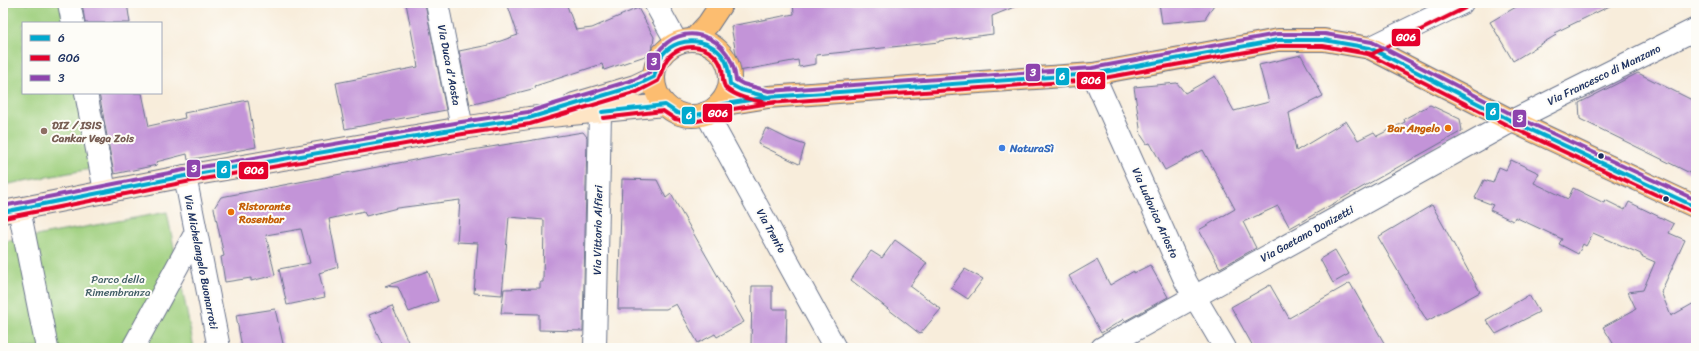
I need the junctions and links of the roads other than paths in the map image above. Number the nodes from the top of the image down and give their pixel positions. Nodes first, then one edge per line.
1 (69, 3) edge
2 (437, 3) edge
3 (655, 3) edge
4 (1462, 3) edge
5 (720, 6) edge
6 (73, 22) edge
7 (1696, 29) edge
8 (685, 42) junction
9 (714, 47) junction
10 (1370, 48) junction
11 (1093, 74) junction
12 (654, 77) junction
13 (730, 84) junction
14 (86, 94) edge
15 (768, 97) junction
16 (665, 105) junction
17 (712, 109) junction
18 (600, 112) junction
19 (529, 118) junction
20 (1512, 121) junction
21 (462, 128) junction
22 (184, 176) junction
23 (105, 191) junction
24 (1696, 207) edge
25 (11, 210) edge
26 (195, 234) junction
27 (1194, 296) junction
28 (47, 348) edge
29 (133, 348) edge
30 (219, 348) edge
31 (595, 348) edge
32 (835, 348) edge
33 (1102, 348) edge
34 (1225, 348) edge

1 - 6 street
2 - 21 street, Via Duca d'Aosta
3 - 8 street
4 - 10 street
5 - 8 main road
5 - 9 main road
7 - 20 street, Via Francesco di Manzano
8 - 9 main road
8 - 12 main road
9 - 13 main road
10 - 11 main road
10 - 20 main road
11 - 15 main road
11 - 27 street, Via Ludovico Ariosto
12 - 16 main road
12 - 19 main road
13 - 15 main road
13 - 17 main road
14 - 23 street
15 - 17 main road
16 - 17 main road
16 - 18 main road
17 - 32 street, Via Trento
18 - 19 main road
18 - 31 street, Via Vittorio Alfieri
19 - 21 main road
20 - 24 main road
20 - 27 street, Via Gaetano Donizetti
21 - 22 main road
22 - 23 main road
22 - 26 street, Via Michelangelo Buonarroti
23 - 25 main road
25 - 28 street
26 - 29 street
26 - 30 street, Via Michelangelo Buonarroti
27 - 33 street, Via Gaetano Donizetti
27 - 34 street, Via Ludovico Ariosto

